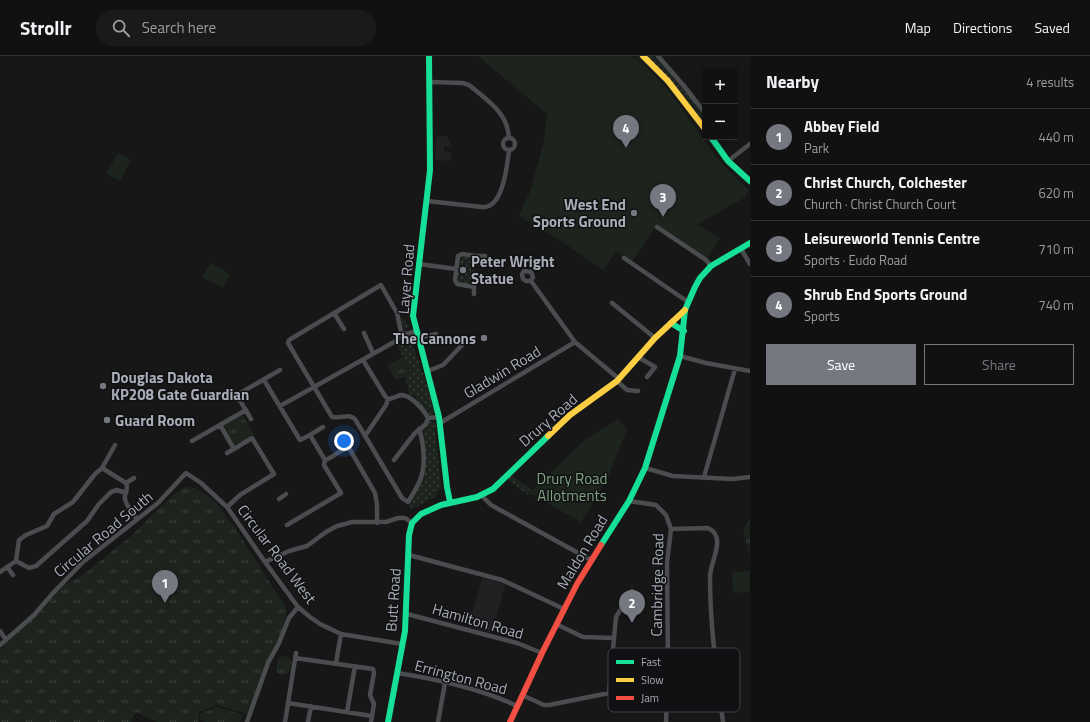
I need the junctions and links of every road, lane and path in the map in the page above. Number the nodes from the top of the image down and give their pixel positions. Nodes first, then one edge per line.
1 (429, 56) edge
2 (643, 56) edge
3 (658, 56) edge
4 (429, 82) junction
5 (702, 109) edge
6 (702, 125) edge
7 (509, 138) junction
8 (714, 140) edge
9 (750, 144) edge
10 (508, 151) junction
11 (728, 161) junction
12 (750, 181) edge
13 (427, 201) junction
14 (657, 227) dead end
15 (750, 243) edge
16 (741, 249) junction
17 (477, 256) junction
18 (485, 256) dead end
19 (624, 258) dead end
20 (476, 263) dead end
21 (419, 264) junction
22 (750, 264) edge
23 (711, 266) junction
24 (456, 268) junction
25 (475, 280) dead end
26 (531, 280) dead end
27 (474, 287) junction
28 (474, 294) dead end
29 (688, 302) junction
30 (612, 303) dead end
31 (685, 310) junction
32 (334, 312) junction
33 (671, 323) junction
34 (344, 329) dead end
35 (417, 331) junction
36 (684, 331) junction
37 (364, 333) dead end
38 (402, 334) junction
39 (436, 334) dead end
40 (419, 338) junction
41 (654, 338) junction
42 (575, 342) junction
43 (464, 343) dead end
44 (373, 354) junction
45 (680, 356) junction
46 (638, 357) junction
47 (363, 360) junction
48 (735, 369) junction
49 (280, 370) dead end
50 (428, 371) junction
51 (750, 371) edge
52 (647, 377) dead end
53 (264, 380) junction
54 (618, 380) junction
55 (314, 387) junction
56 (629, 390) junction
57 (638, 390) dead end
58 (630, 396) dead end
59 (388, 398) junction
60 (280, 406) junction
61 (246, 410) junction
62 (428, 418) junction
63 (251, 419) dead end
64 (440, 420) junction
65 (220, 425) junction
66 (323, 427) dead end
67 (419, 430) junction
68 (310, 434) junction
69 (365, 436) junction
70 (192, 441) dead end
71 (115, 445) dead end
72 (234, 449) junction
73 (227, 453) dead end
74 (325, 460) junction
75 (394, 460) dead end
76 (102, 468) junction
77 (644, 468) junction
78 (186, 473) joint
79 (704, 477) junction
80 (750, 477) edge
81 (134, 478) dead end
82 (126, 483) junction
83 (126, 492) junction
84 (286, 494) dead end
85 (482, 496) junction
86 (279, 499) dead end
87 (628, 501) junction
88 (450, 502) junction
89 (227, 507) junction
90 (137, 519) junction
91 (377, 522) junction
92 (412, 523) junction
93 (287, 525) dead end
94 (671, 529) junction
95 (409, 555) junction
96 (591, 560) junction
97 (16, 561) junction
98 (265, 562) junction
99 (3, 569) edge
100 (13, 575) dead end
101 (632, 591) dead end
102 (298, 607) junction
103 (564, 609) junction
104 (407, 614) junction
105 (556, 624) junction
106 (0, 631) edge
107 (341, 634) junction
108 (614, 638) junction
109 (6, 640) junction
110 (402, 644) junction
111 (0, 645) edge
112 (613, 648) edge
113 (668, 648) edge
114 (715, 648) edge
115 (542, 654) junction
116 (336, 663) junction
117 (355, 666) junction
118 (397, 673) junction
119 (445, 683) junction
120 (608, 693) edge
121 (522, 695) junction
122 (288, 703) junction
123 (311, 706) junction
124 (517, 706) junction
125 (347, 712) junction
126 (666, 712) edge
127 (722, 712) edge
128 (372, 716) junction
129 (247, 722) edge
130 (285, 722) edge
131 (308, 722) edge
132 (371, 722) edge
133 (388, 722) edge
134 (438, 722) edge
135 (510, 722) edge
136 (666, 722) edge
137 (723, 722) edge

1 - 4 main road, Layer Road
2 - 6 main road
3 - 5 street
4 - 7 street
4 - 13 main road, Layer Road
7 - 10 street
7 - 10 street
8 - 11 main road
9 - 11 street
10 - 13 street
11 - 12 main road
13 - 21 main road, Layer Road
14 - 23 street
15 - 16 main road
16 - 22 street
16 - 23 main road
17 - 18 street
17 - 20 street
17 - 24 street
19 - 29 street
21 - 24 street
21 - 35 main road, Layer Road
23 - 29 main road
24 - 27 street
25 - 27 street
26 - 42 street
27 - 28 street
29 - 31 main road
30 - 41 street
31 - 33 main road, Drury Road
31 - 36 main road, Maldon Road
32 - 34 street
32 - 38 street
32 - 55 street
33 - 36 main road
33 - 41 main road, Drury Road
35 - 38 street
35 - 40 main road, Layer Road
36 - 45 main road, Maldon Road
37 - 44 street
38 - 44 street
39 - 40 street
40 - 50 main road, Layer Road
41 - 46 main road, Drury Road
42 - 54 street
42 - 64 street, Gladwin Road
43 - 50 street
44 - 47 street
45 - 48 street
45 - 77 main road, Maldon Road
46 - 52 street
46 - 54 main road, Drury Road
47 - 55 street
47 - 59 street
48 - 51 street
48 - 79 street
49 - 53 street
50 - 64 main road, Layer Road
53 - 60 street
53 - 61 street
54 - 56 street
54 - 85 main road, Drury Road
55 - 60 street
55 - 69 street
56 - 57 street
56 - 58 street
59 - 62 street
59 - 69 street
60 - 68 street
61 - 63 street
61 - 65 street
62 - 64 street
62 - 67 street
64 - 88 main road, Layer Road
65 - 70 street
65 - 72 street
66 - 68 street
67 - 69 street
67 - 75 street
68 - 74 street
71 - 76 street
72 - 73 street
72 - 89 street
74 - 91 street
74 - 93 street
76 - 82 street
76 - 97 street
77 - 79 street
77 - 87 main road, Maldon Road
78 - 89 street, Circular Road West
78 - 90 street, Circular Road South
79 - 80 street
81 - 82 street
82 - 83 street
83 - 90 street
83 - 97 street
84 - 86 street
85 - 88 main road, Drury Road
85 - 96 street
87 - 94 street, Cambridge Road
87 - 96 main road, Maldon Road
88 - 92 main road
89 - 98 street, Circular Road West
90 - 109 street, Circular Road South
91 - 92 street
91 - 98 street
92 - 95 main road, Butt Road
94 - 113 street, Cambridge Road
94 - 114 street
95 - 103 street
95 - 104 main road, Butt Road
96 - 103 main road, Maldon Road
97 - 99 street
98 - 102 street, Circular Road West
99 - 100 street
101 - 108 street
102 - 107 street, Circular Road West
102 - 129 street
103 - 105 main road, Maldon Road
104 - 110 main road, Butt Road
104 - 115 street, Hamilton Road
105 - 108 street
105 - 115 main road, Maldon Road
106 - 109 street
107 - 110 street, Circular Road West
107 - 116 street
108 - 112 street
109 - 111 street, Circular Road South
110 - 118 main road, Butt Road
115 - 121 main road, Maldon Road
116 - 117 street
116 - 122 street
117 - 125 street
117 - 128 street
118 - 119 street, Errington Road
118 - 133 main road, Butt Road
119 - 124 street, Errington Road
119 - 134 street
120 - 121 street
121 - 124 main road, Maldon Road
122 - 123 street
122 - 130 street
123 - 125 street
123 - 131 street
124 - 135 main road, Maldon Road
125 - 128 street
126 - 136 street, Cambridge Road
127 - 137 street
128 - 132 street

